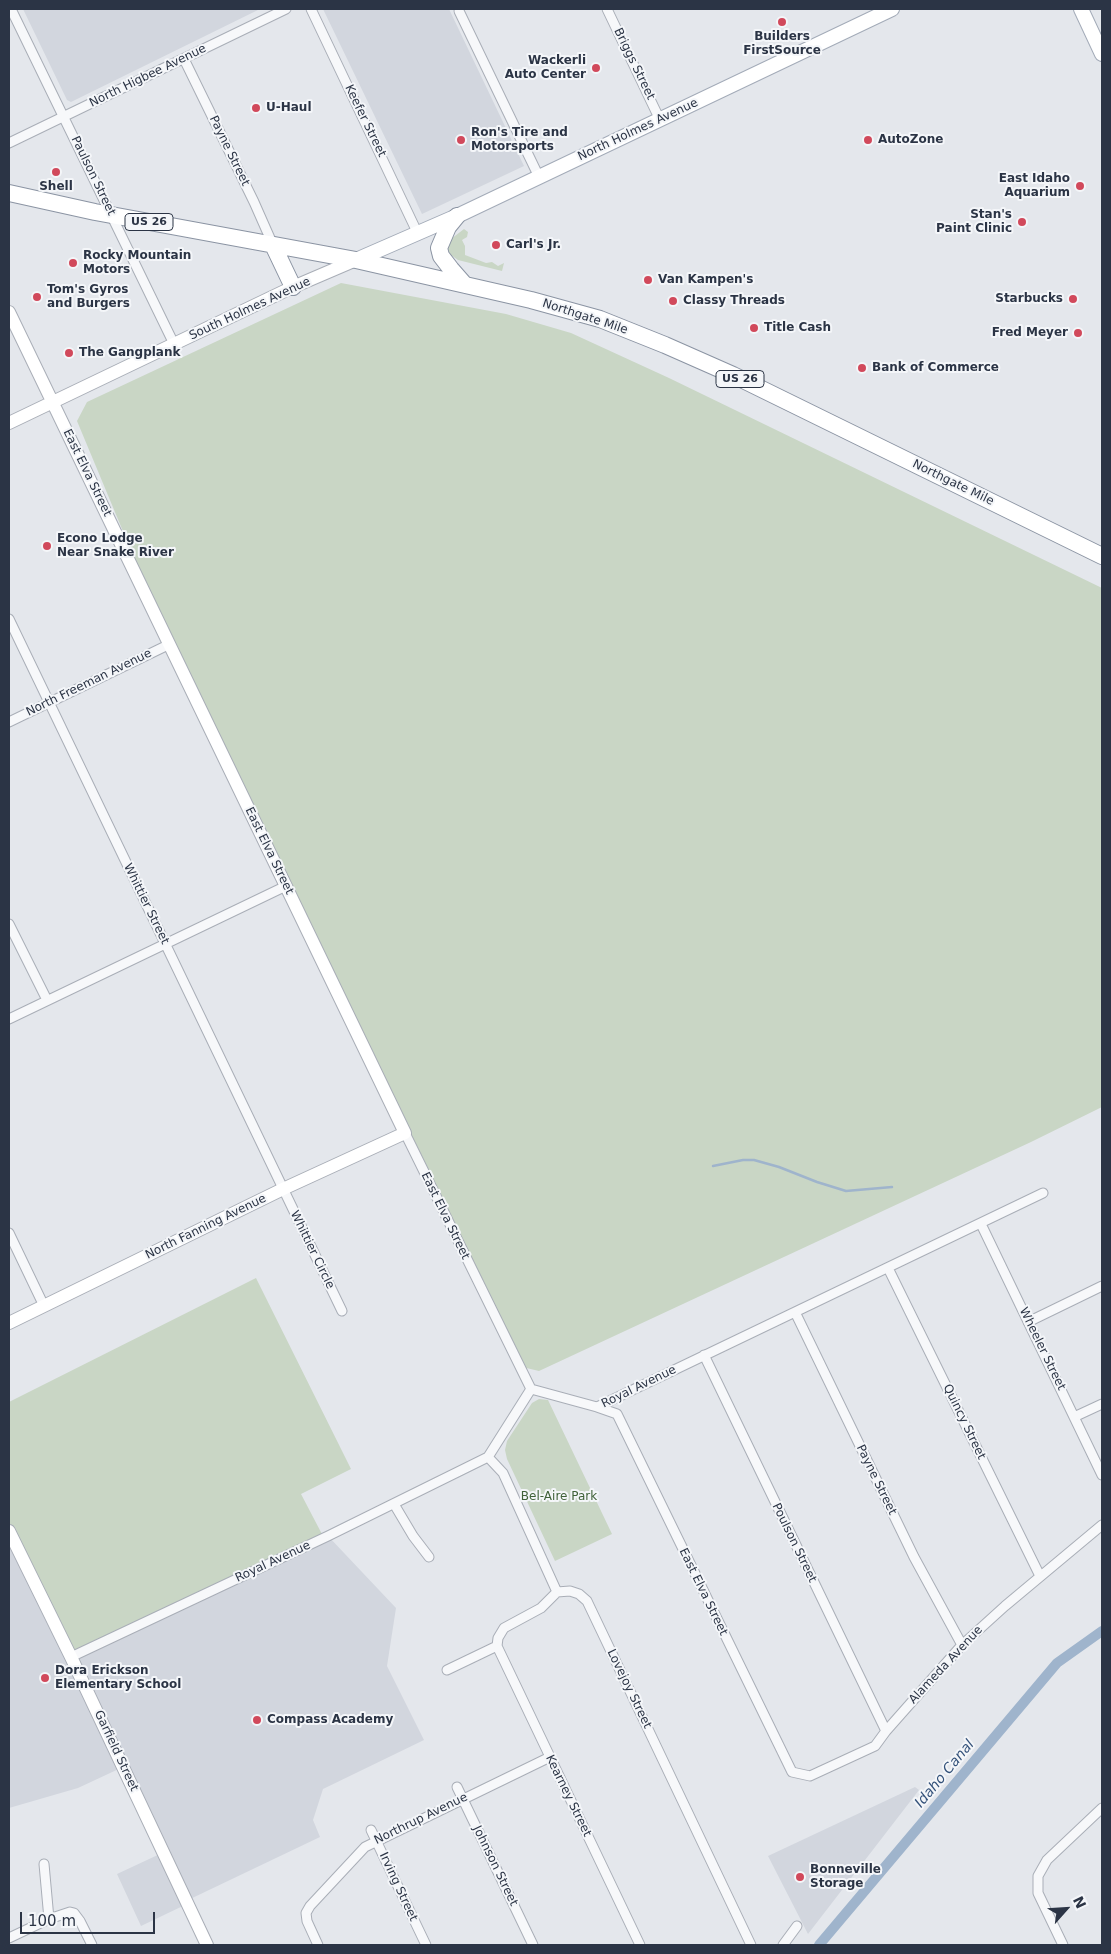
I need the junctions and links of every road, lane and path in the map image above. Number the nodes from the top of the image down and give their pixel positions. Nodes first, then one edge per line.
1 (10, 9) edge
2 (286, 9) edge
3 (312, 9) edge
4 (607, 9) edge
5 (892, 9) edge
6 (1081, 9) edge
7 (459, 11) dead end
8 (1102, 54) edge
9 (184, 59) junction
10 (64, 117) junction
11 (660, 120) junction
12 (9, 143) edge
13 (539, 177) junction
14 (9, 193) edge
15 (111, 215) junction
16 (457, 216) junction
17 (418, 234) junction
18 (273, 245) junction
19 (356, 260) junction
20 (465, 285) junction
21 (293, 287) junction
22 (9, 312) edge
23 (174, 344) junction
24 (53, 402) junction
25 (9, 423) edge
26 (1102, 556) edge
27 (9, 619) edge
28 (170, 644) junction
29 (50, 702) junction
30 (9, 722) edge
31 (286, 886) junction
32 (9, 924) edge
33 (165, 944) junction
34 (47, 1000) junction
35 (9, 1019) edge
36 (405, 1133) junction
37 (283, 1190) junction
38 (1043, 1193) dead end
39 (981, 1224) junction
40 (9, 1233) edge
41 (888, 1268) junction
42 (1102, 1286) edge
43 (44, 1306) junction
44 (342, 1311) dead end
45 (795, 1312) junction
46 (1028, 1322) junction
47 (9, 1323) edge
48 (704, 1355) junction
49 (530, 1389) junction
50 (1102, 1404) edge
51 (597, 1407) junction
52 (1074, 1417) junction
53 (488, 1457) junction
54 (1102, 1475) edge
55 (394, 1504) junction
56 (1102, 1525) edge
57 (9, 1531) edge
58 (429, 1557) dead end
59 (1040, 1576) junction
60 (557, 1592) junction
61 (962, 1645) junction
62 (498, 1646) junction
63 (71, 1657) junction
64 (447, 1670) dead end
65 (886, 1731) junction
66 (550, 1757) junction
67 (810, 1776) joint
68 (457, 1787) dead end
69 (462, 1798) junction
70 (1102, 1808) edge
71 (371, 1830) dead end
72 (376, 1841) junction
73 (44, 1864) dead end
74 (49, 1919) junction
75 (797, 1926) dead end
76 (9, 1938) edge
77 (92, 1945) edge
78 (207, 1945) edge
79 (318, 1945) edge
80 (426, 1945) edge
81 (533, 1945) edge
82 (640, 1945) edge
83 (751, 1945) edge
84 (783, 1945) edge
85 (1063, 1945) edge

1 - 10 street, Paulson Street
2 - 9 street, North Higbee Avenue
3 - 17 street, Keefer Street
4 - 11 street, Briggs Street
5 - 11 main road, North Holmes Avenue
6 - 8 main road
7 - 13 street
9 - 10 street, North Higbee Avenue
9 - 18 street, Payne Street
10 - 12 street, North Higbee Avenue
10 - 15 street, Paulson Street
11 - 13 main road, North Holmes Avenue
13 - 16 main road, North Holmes Avenue
14 - 15 highway, Northgate Mile / US 26
15 - 18 highway, Northgate Mile / US 26
15 - 23 street, Paulson Street
16 - 17 main road, North Holmes Avenue
16 - 20 highway
17 - 19 main road, North Holmes Avenue
18 - 19 highway, Northgate Mile / US 26
18 - 21 highway
19 - 20 highway, Northgate Mile / US 26
19 - 21 street, South Holmes Avenue
20 - 26 highway, Northgate Mile / US 26
21 - 23 street, South Holmes Avenue
22 - 24 street, East Elva Street
23 - 24 street, South Holmes Avenue
24 - 25 street, South Holmes Avenue
24 - 28 street, East Elva Street
27 - 29 street, Whittier Street
28 - 29 street, North Freeman Avenue
28 - 31 street, East Elva Street
29 - 30 street, North Freeman Avenue
29 - 33 street, Whittier Street
31 - 33 street
31 - 36 street, East Elva Street
32 - 34 street
33 - 34 street
33 - 37 street, Whittier Street
34 - 35 street
36 - 37 street, North Fanning Avenue
36 - 49 street, East Elva Street
37 - 43 street, North Fanning Avenue
37 - 44 street, Whittier Circle
38 - 39 street, Royal Avenue
39 - 41 street, Royal Avenue
39 - 46 street, Wheeler Street
40 - 43 street
41 - 45 street, Royal Avenue
41 - 59 street, Quincy Street
42 - 46 street
43 - 47 street, North Fanning Avenue
45 - 48 street, Royal Avenue
45 - 61 street, Payne Street
46 - 52 street, Wheeler Street
48 - 51 street, Royal Avenue
48 - 65 street, Poulson Street
49 - 51 street, Royal Avenue
49 - 53 street
50 - 52 street
51 - 67 street, East Elva Street
52 - 54 street, Wheeler Street
53 - 55 street, Royal Avenue
53 - 60 street
55 - 58 street
55 - 63 street, Royal Avenue
56 - 59 street, Alameda Avenue
57 - 63 street, Garfield Street
59 - 61 street, Alameda Avenue
60 - 62 street
60 - 83 street, Lovejoy Street
61 - 65 street, Alameda Avenue
62 - 64 street
62 - 66 street, Kearney Street
63 - 78 street, Garfield Street
65 - 67 street, Alameda Avenue
66 - 69 street, Northrup Avenue
66 - 82 street, Kearney Street
68 - 69 street, Johnson Street
69 - 72 street, Northrup Avenue
69 - 81 street, Johnson Street
70 - 85 street
71 - 72 street, Irving Street
72 - 79 street, Northrup Avenue
72 - 80 street, Irving Street
73 - 74 street
74 - 76 street
74 - 77 street
75 - 84 street

